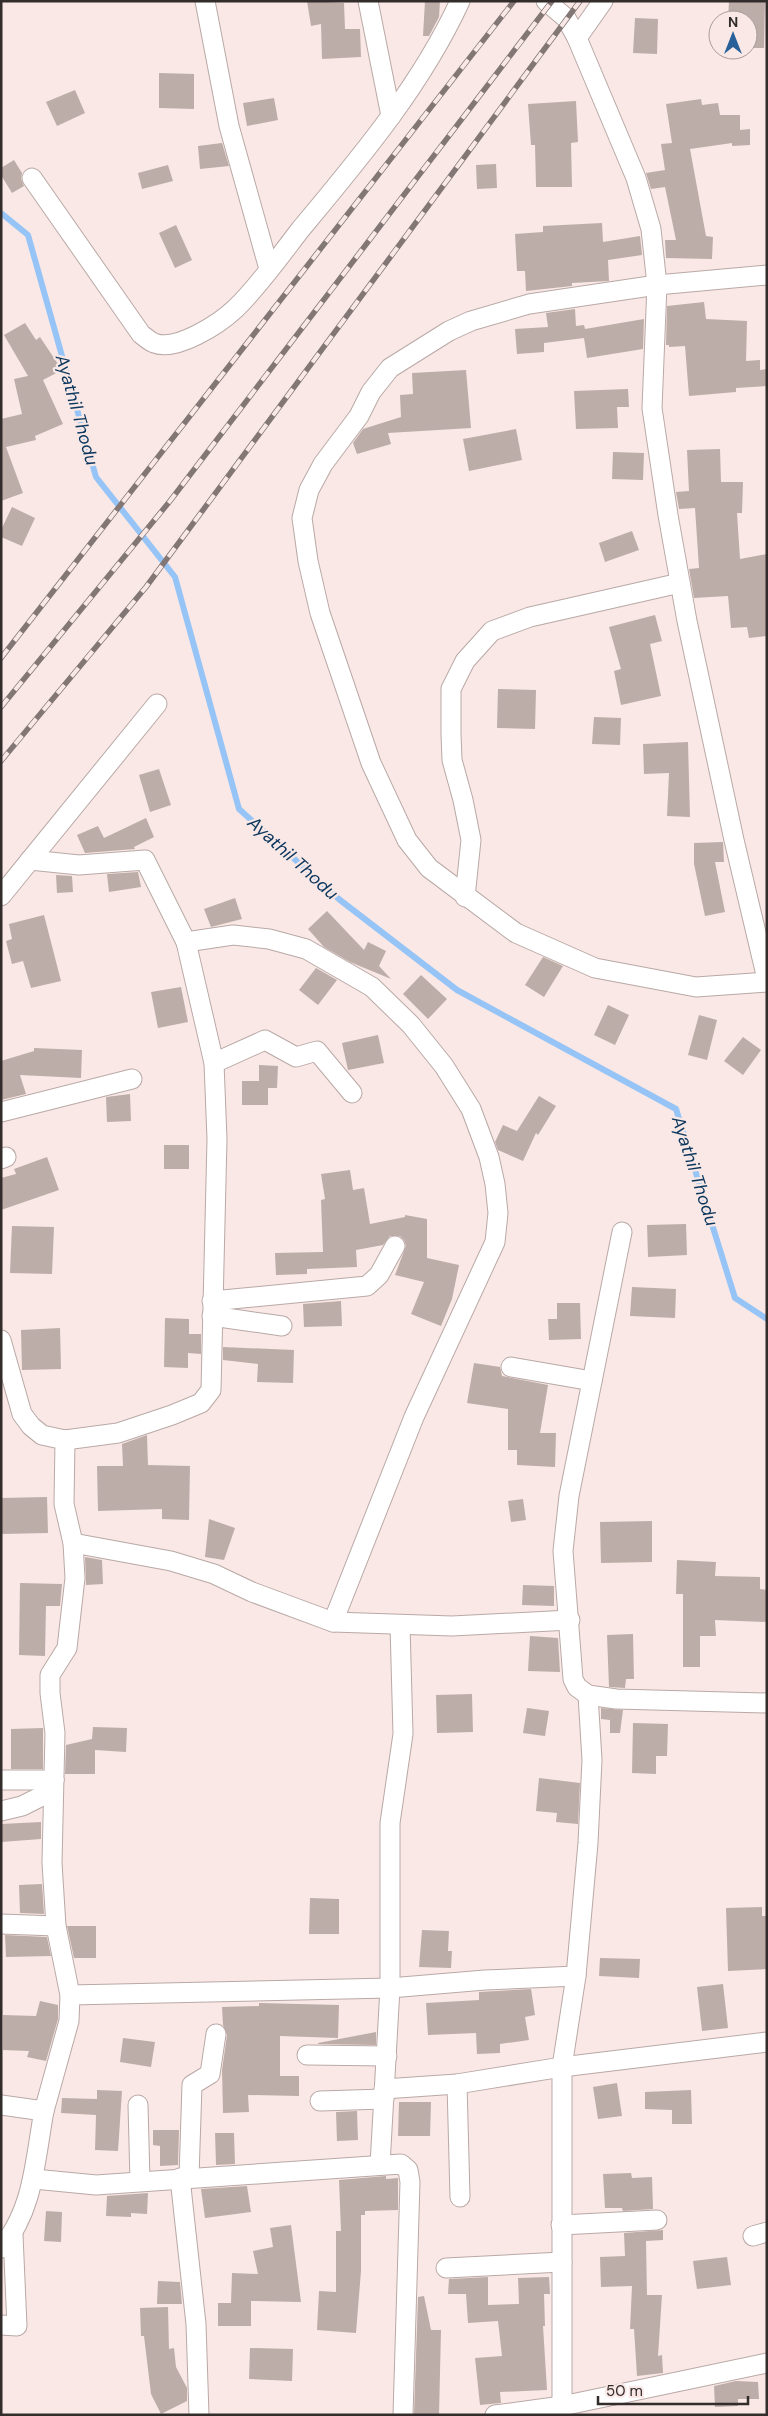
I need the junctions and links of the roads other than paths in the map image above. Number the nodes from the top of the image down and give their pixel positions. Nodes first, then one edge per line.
1 (205, 1) edge
2 (368, 1) edge
3 (460, 1) edge
4 (546, 1) edge
5 (603, 1) edge
6 (577, 38) junction
7 (391, 116) junction
8 (32, 178) dead end
9 (269, 269) junction
10 (767, 274) edge
11 (656, 285) junction
12 (680, 583) junction
13 (157, 704) dead end
14 (30, 860) junction
15 (1, 896) edge
16 (465, 897) junction
17 (186, 942) junction
18 (767, 980) edge
19 (214, 1063) junction
20 (132, 1079) dead end
21 (352, 1093) dead end
22 (1, 1112) edge
23 (622, 1232) dead end
24 (395, 1246) dead end
25 (212, 1309) junction
26 (282, 1326) dead end
27 (2, 1338) edge
28 (511, 1367) dead end
29 (592, 1381) junction
30 (65, 1440) junction
31 (73, 1543) junction
32 (570, 1620) junction
33 (333, 1622) junction
34 (400, 1625) junction
35 (588, 1695) junction
36 (767, 1703) edge
37 (1, 1780) edge
38 (54, 1780) junction
39 (1, 1811) edge
40 (1, 1924) edge
41 (56, 1926) junction
42 (576, 1976) junction
43 (390, 1988) junction
44 (70, 1995) junction
45 (216, 2034) dead end
46 (767, 2042) edge
47 (307, 2055) dead end
48 (387, 2056) junction
49 (562, 2067) junction
50 (457, 2084) junction
51 (384, 2094) junction
52 (320, 2102) dead end
53 (1, 2105) edge
54 (138, 2105) dead end
55 (44, 2112) junction
56 (380, 2165) junction
57 (184, 2177) junction
58 (34, 2179) junction
59 (140, 2181) junction
60 (460, 2197) dead end
61 (657, 2220) dead end
62 (561, 2225) junction
63 (7, 2241) edge
64 (562, 2262) junction
65 (446, 2268) dead end
66 (1, 2325) edge
67 (767, 2363) edge
68 (562, 2406) junction
69 (199, 2415) edge
70 (403, 2415) edge
71 (495, 2415) edge

1 - 9 street
2 - 7 street
3 - 7 street
4 - 6 street
5 - 6 street
6 - 11 street
7 - 9 street
8 - 9 street
10 - 11 street
11 - 12 street
11 - 16 street
12 - 16 street
12 - 18 street
13 - 14 street
14 - 15 street
14 - 17 street
16 - 18 street
17 - 19 street
17 - 33 street
19 - 21 street
19 - 25 street
20 - 22 street
23 - 29 street
24 - 25 street
25 - 26 street
25 - 30 street
27 - 30 street
28 - 29 street
29 - 32 street
30 - 31 street
31 - 33 street
31 - 38 street
32 - 34 street
32 - 35 street
33 - 34 street
34 - 43 street
35 - 36 street
35 - 42 street
37 - 38 street
38 - 39 street
38 - 41 street
40 - 41 street
41 - 44 street
42 - 43 street
42 - 49 street
43 - 44 street
43 - 48 street
44 - 55 street
45 - 57 street
46 - 49 street
47 - 48 street
48 - 51 street
49 - 50 street
49 - 62 street
50 - 51 street
50 - 60 street
51 - 52 street
51 - 56 street
53 - 55 street
54 - 59 street
55 - 58 street
56 - 57 street
56 - 70 street
57 - 59 street
57 - 69 street
58 - 59 street
58 - 63 street
61 - 62 street
62 - 64 street
63 - 66 street
64 - 65 street
64 - 68 street
67 - 68 street
68 - 71 street

